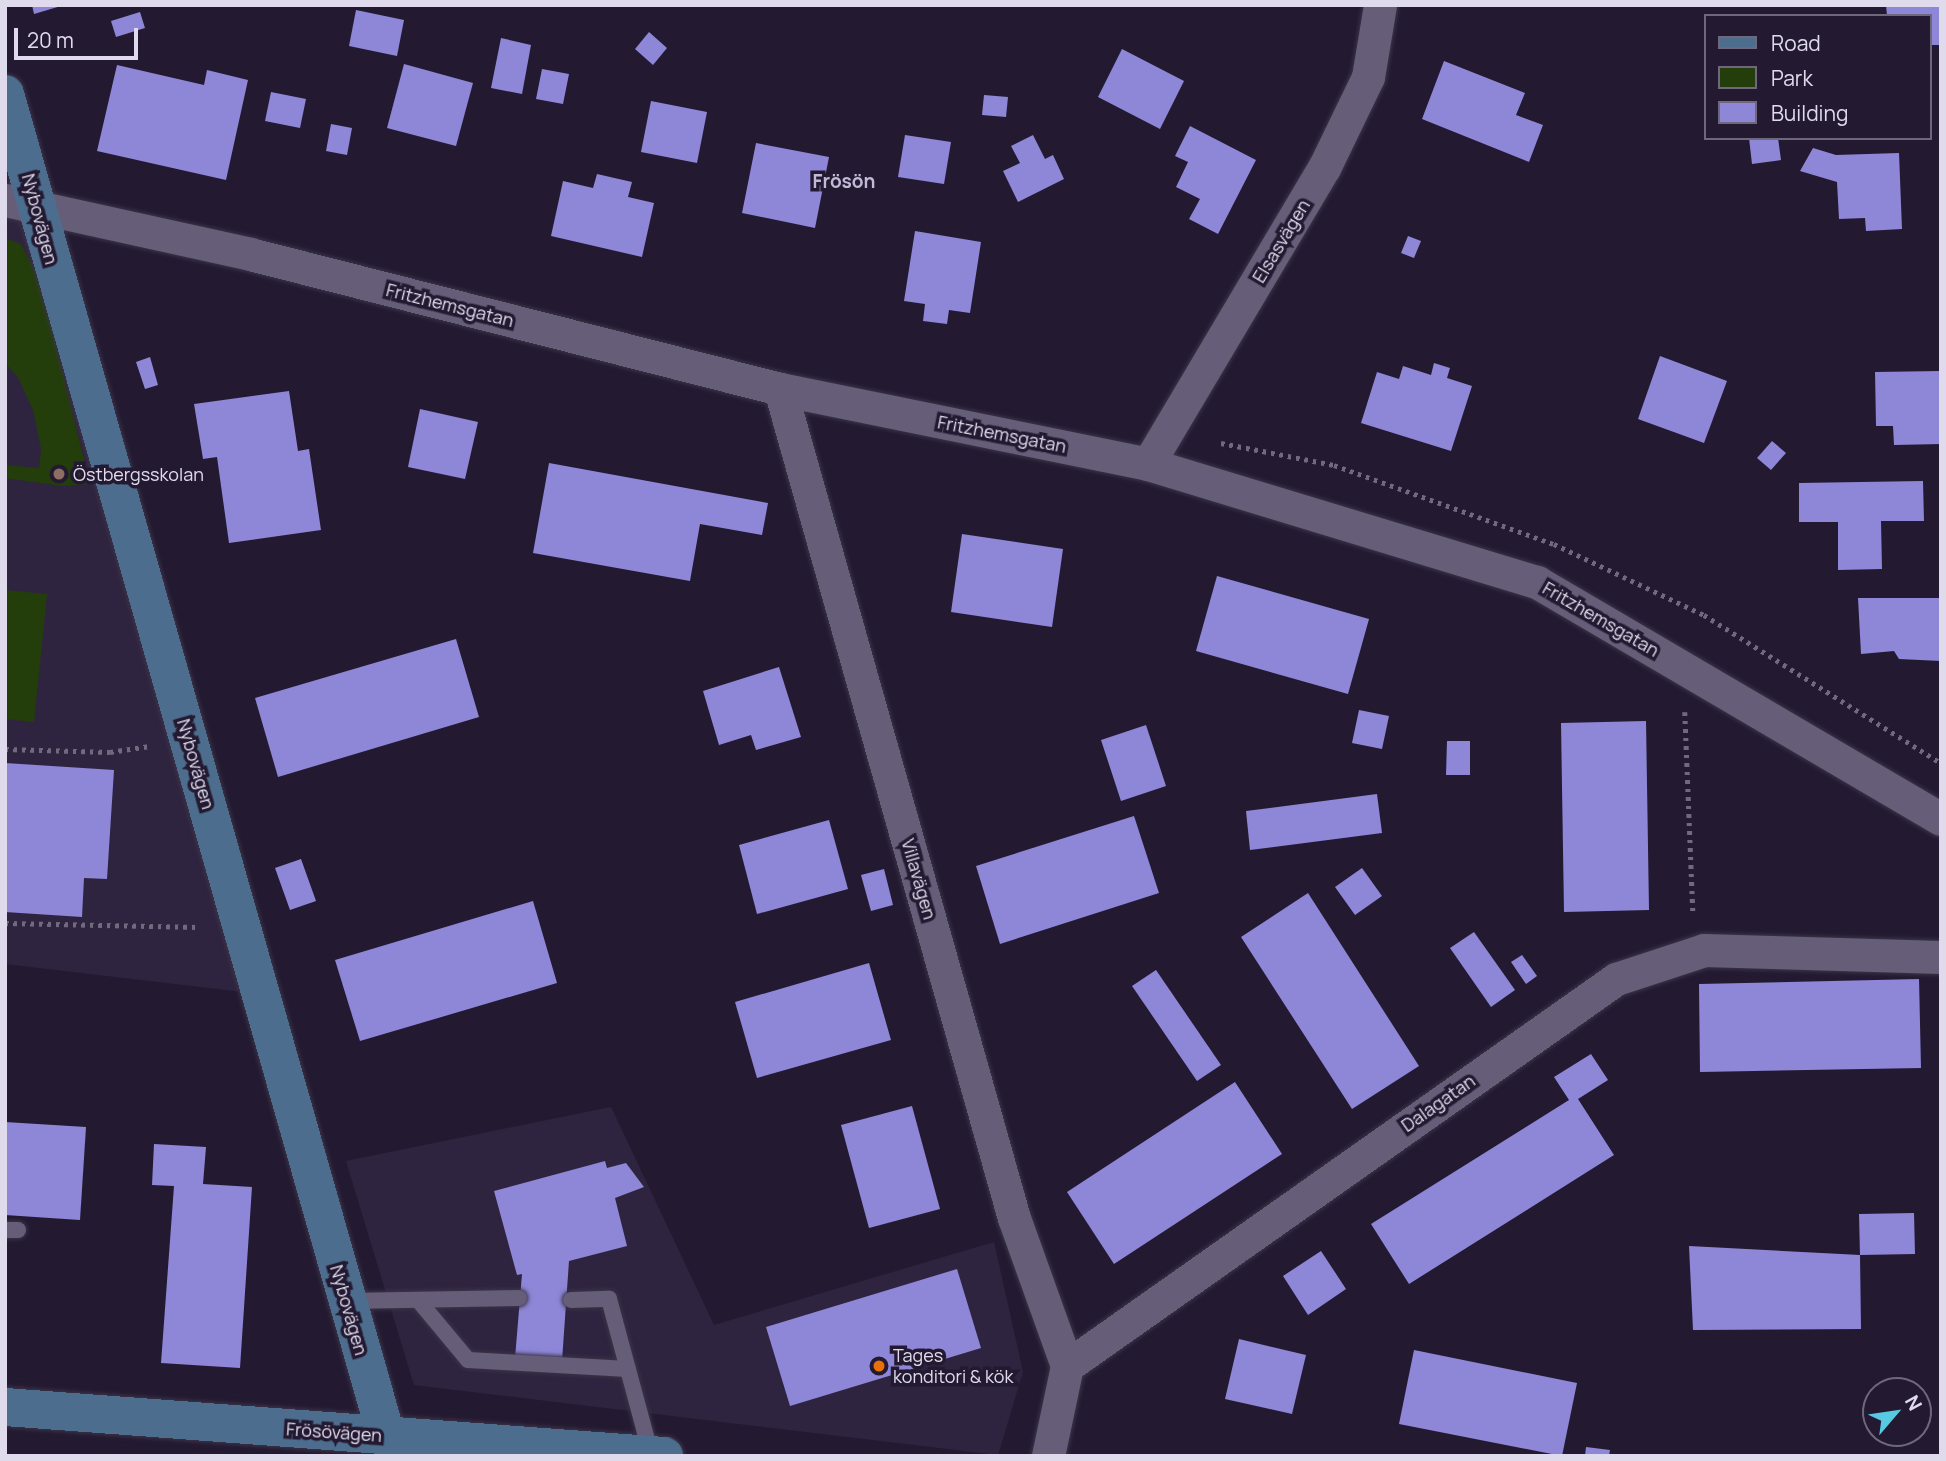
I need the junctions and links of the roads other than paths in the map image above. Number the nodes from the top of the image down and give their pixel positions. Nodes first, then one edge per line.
1 (1380, 5) edge
2 (5, 94) edge
3 (21, 204) edge
4 (780, 389) junction
5 (1148, 464) junction
6 (1941, 819) edge
7 (1941, 957) edge
8 (519, 1298) dead end
9 (418, 1300) junction
10 (571, 1300) dead end
11 (346, 1301) junction
12 (1066, 1366) junction
13 (628, 1369) junction
14 (5, 1407) edge
15 (386, 1436) junction
16 (657, 1455) edge
17 (1048, 1456) edge

1 - 5 street, Elsasvägen
2 - 3 street, Nybovägen
3 - 4 street, Fritzhemsgatan
3 - 11 street, Nybovägen
4 - 5 street, Fritzhemsgatan
4 - 12 street, Villavägen
5 - 6 street, Fritzhemsgatan
7 - 12 street, Dalagatan
8 - 9 lane
9 - 11 lane
9 - 13 lane
10 - 13 lane
11 - 15 street, Nybovägen
12 - 17 street
13 - 16 lane
14 - 15 street, Frösövägen
15 - 16 street, Frösövägen

